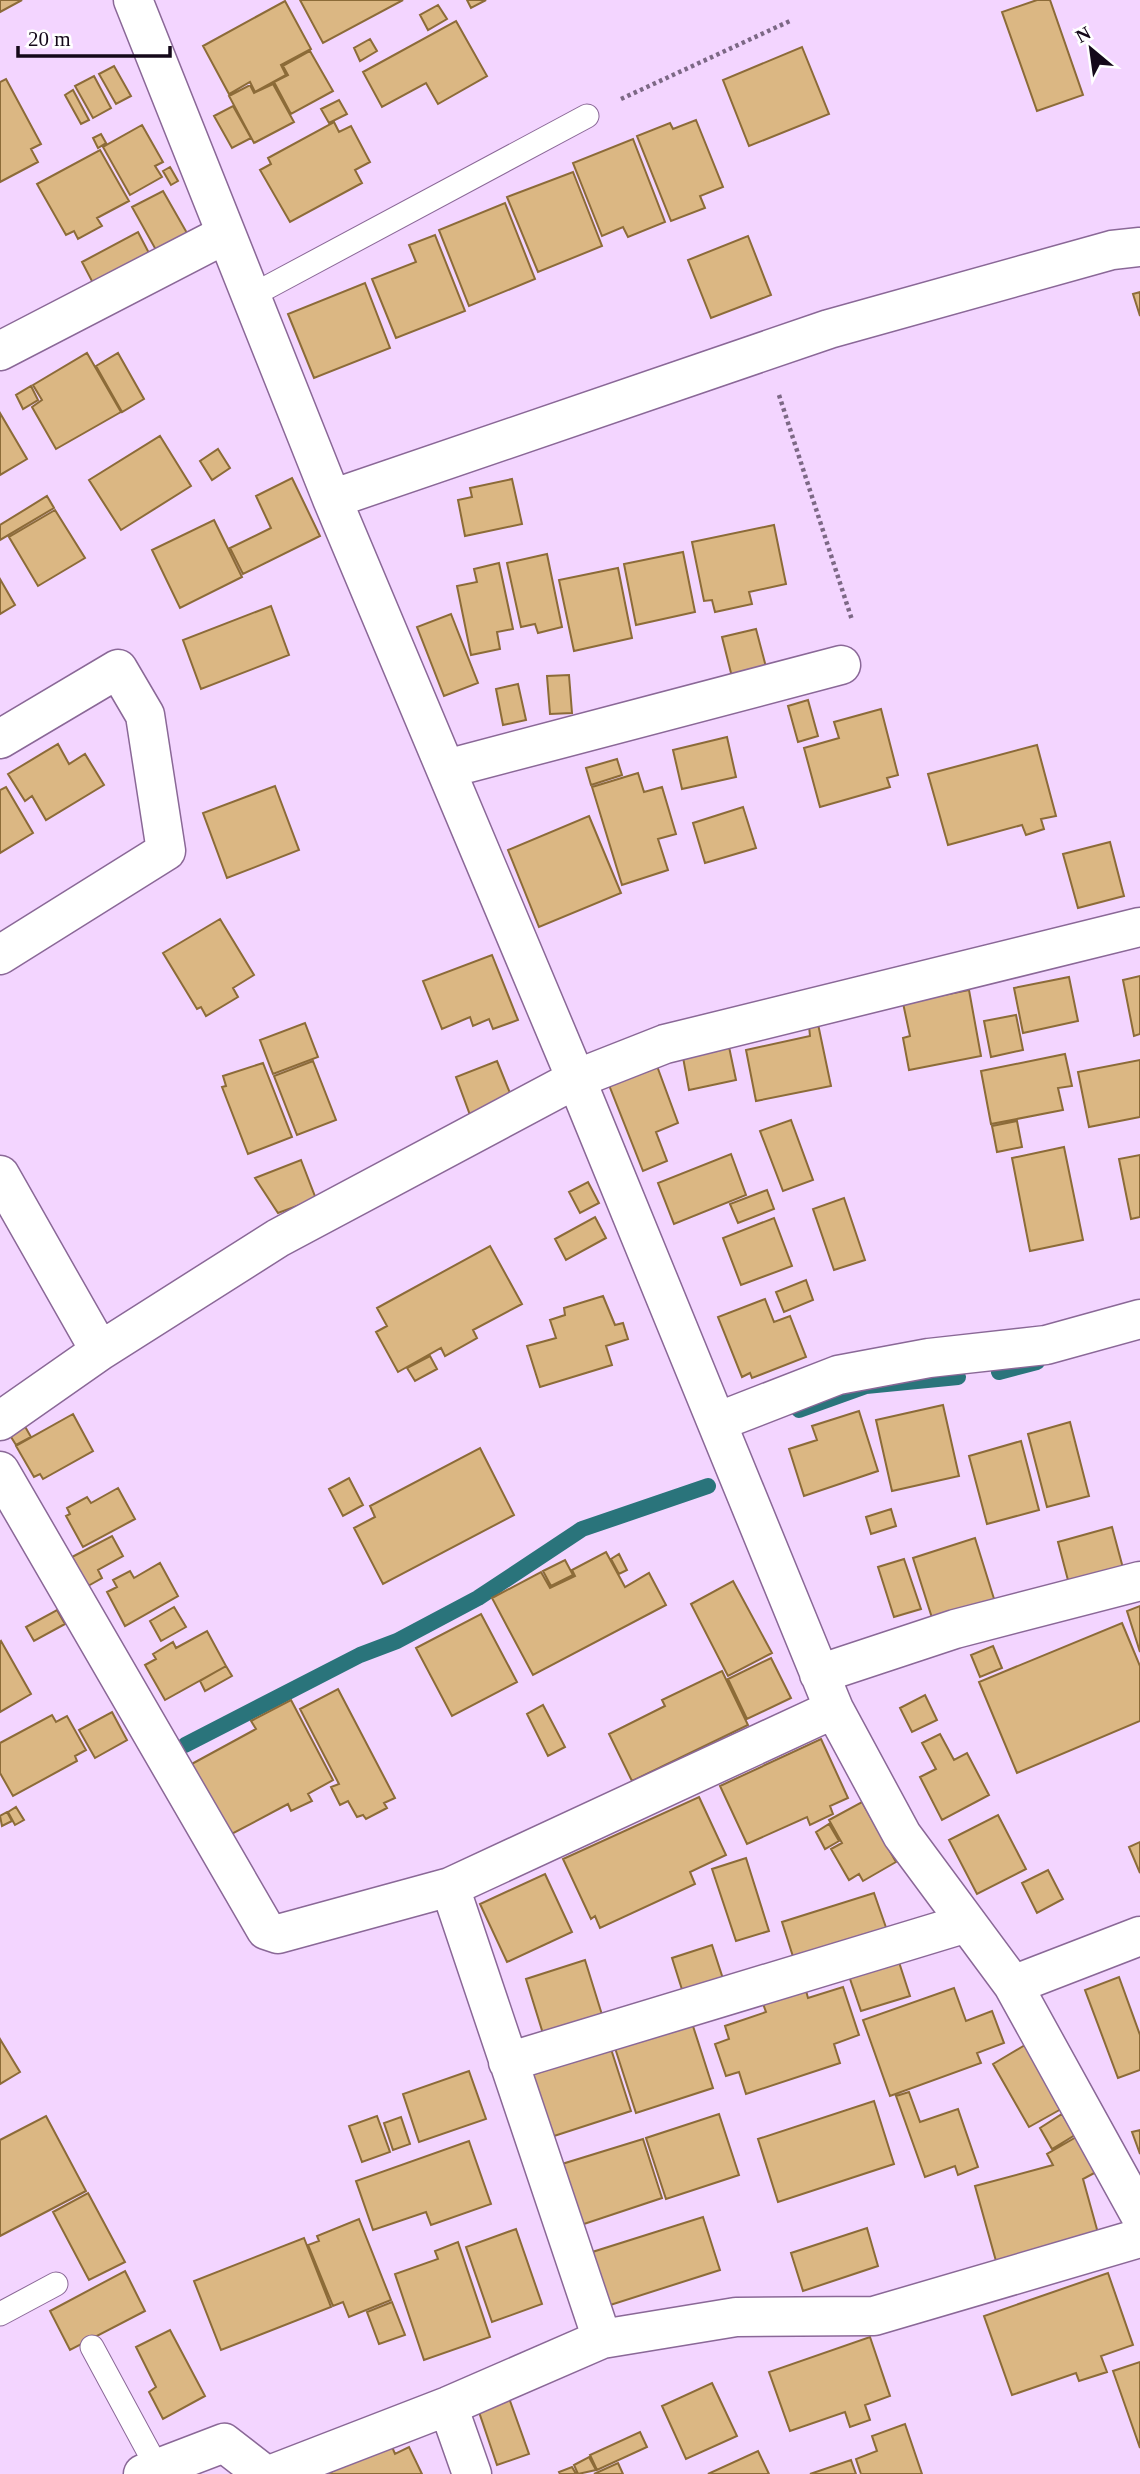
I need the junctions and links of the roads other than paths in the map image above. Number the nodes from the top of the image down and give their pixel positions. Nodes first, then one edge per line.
1 (133, 0) edge
2 (587, 116) road end
3 (226, 234) junction
4 (1140, 247) edge
5 (251, 296) junction
6 (0, 351) edge
7 (332, 499) junction
8 (841, 666) road end
9 (0, 739) edge
10 (446, 769) junction
11 (1140, 927) edge
12 (0, 955) edge
13 (576, 1079) junction
14 (0, 1175) edge
15 (1140, 1319) edge
16 (100, 1351) junction
17 (0, 1422) edge
18 (717, 1422) junction
19 (0, 1471) edge
20 (1140, 1581) edge
21 (819, 1674) junction
22 (834, 1709) junction
23 (450, 1888) junction
24 (967, 1923) junction
25 (1140, 1936) edge
26 (1013, 1985) junction
27 (508, 2062) junction
28 (1140, 2214) edge
29 (1140, 2238) edge
30 (56, 2284) dead end
31 (0, 2314) edge
32 (602, 2339) junction
33 (92, 2347) dead end
34 (448, 2406) junction
35 (150, 2471) edge
36 (264, 2474) edge
37 (271, 2474) edge
38 (472, 2474) edge

1 - 3 street
2 - 5 lane
3 - 5 street
3 - 6 street
4 - 7 street
5 - 7 street
7 - 10 street
8 - 10 street
9 - 12 street
10 - 13 street
11 - 13 street
13 - 16 street
13 - 18 street
14 - 16 street
15 - 18 street
16 - 17 street
18 - 21 street
19 - 23 street
20 - 21 street
21 - 22 street
22 - 23 street
22 - 24 street
23 - 27 street
24 - 26 street
24 - 27 street
25 - 26 street
26 - 28 street
27 - 32 street
29 - 32 street
30 - 31 lane
32 - 34 street
33 - 35 lane
34 - 37 street
34 - 38 street
35 - 36 street

